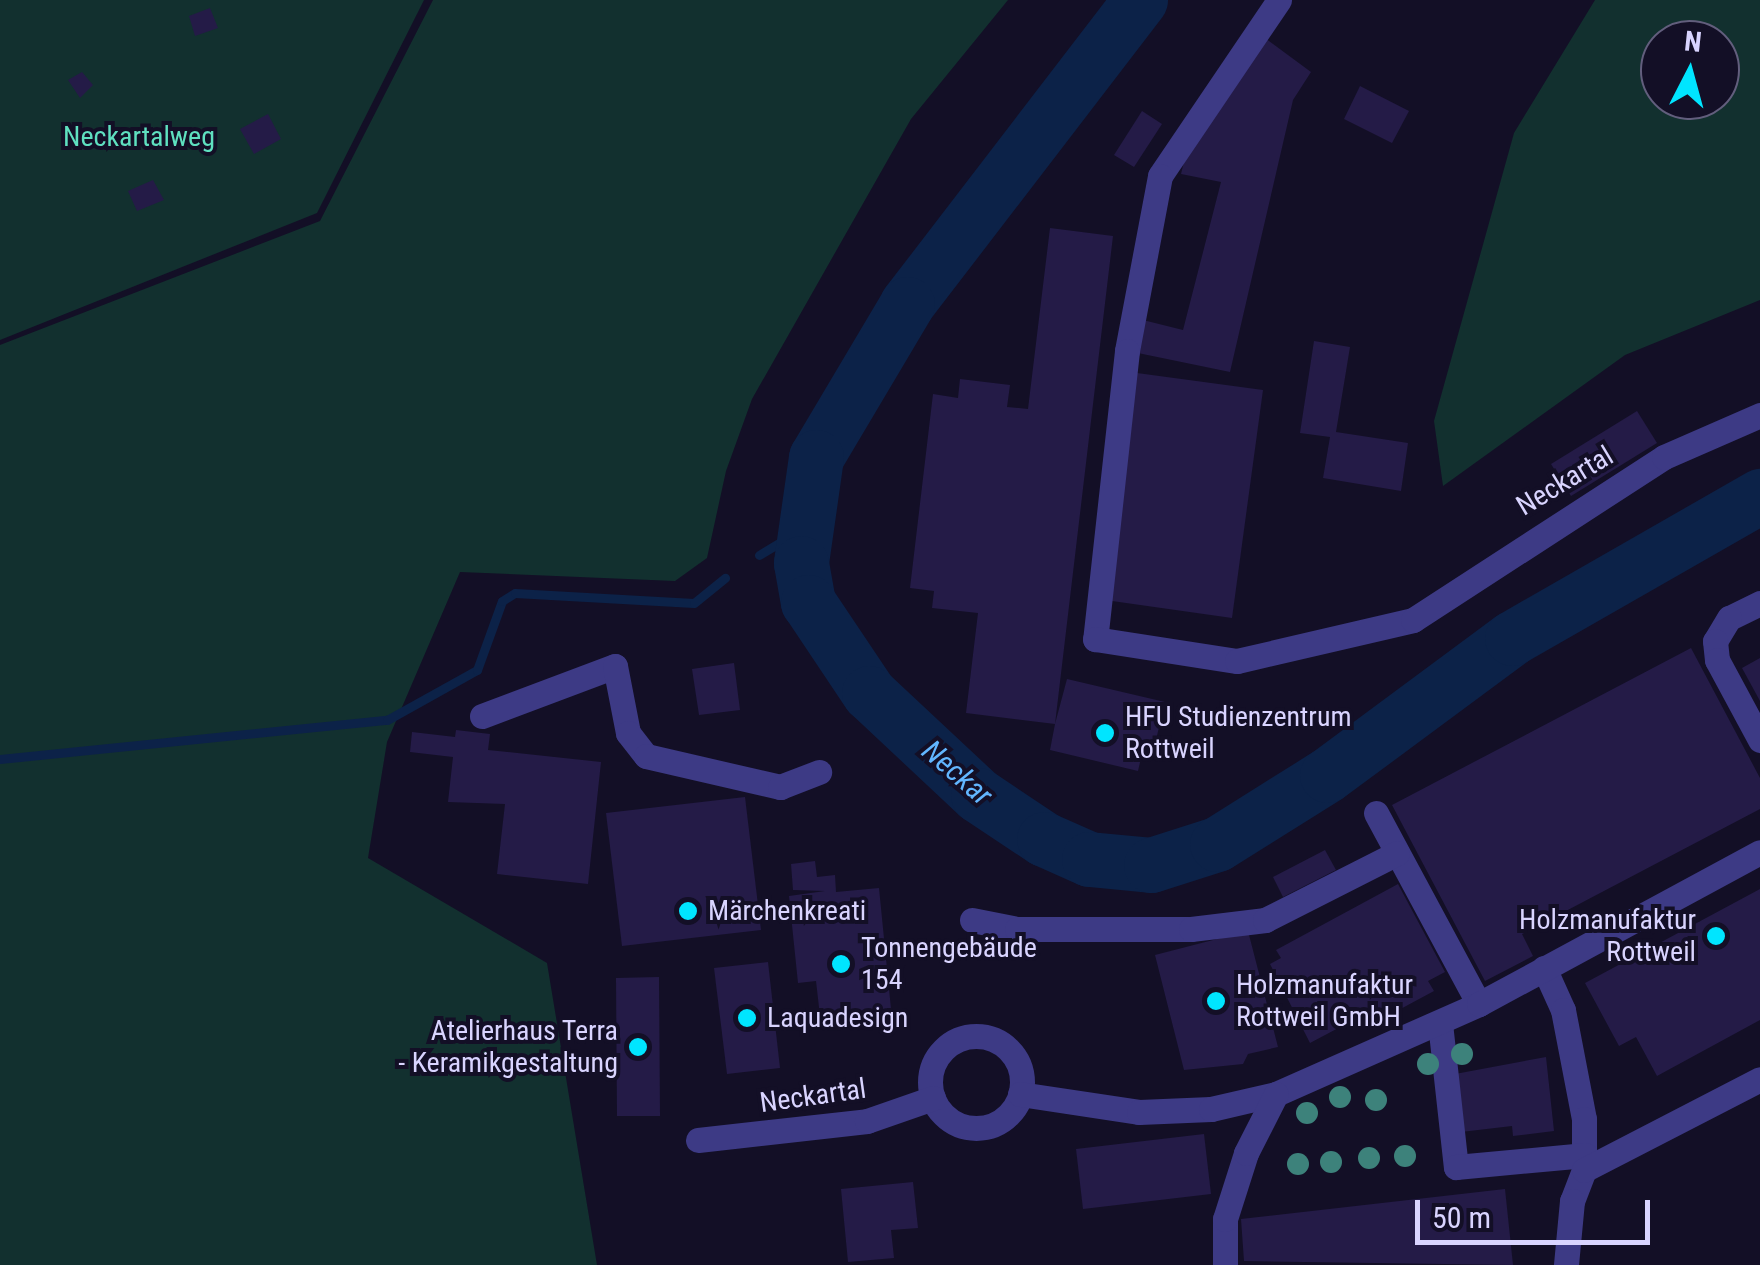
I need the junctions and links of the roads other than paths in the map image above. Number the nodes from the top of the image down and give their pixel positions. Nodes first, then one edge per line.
1 (1279, 0) edge
2 (1760, 415) edge
3 (1760, 604) edge
4 (482, 716) dead end
5 (1760, 740) edge
6 (819, 772) dead end
7 (1376, 813) dead end
8 (1760, 852) edge
9 (1398, 853) junction
10 (972, 920) dead end
11 (1544, 968) junction
12 (1480, 1004) junction
13 (1440, 1024) junction
14 (1760, 1079) edge
15 (1020, 1094) junction
16 (1276, 1094) junction
17 (933, 1098) junction
18 (698, 1140) dead end
19 (1584, 1162) junction
20 (1224, 1265) edge
21 (1566, 1265) edge

1 - 2 street, Neckartal
3 - 5 street
4 - 6 street
7 - 9 street
8 - 11 street
9 - 10 street
9 - 12 street
11 - 12 street
11 - 19 street
12 - 13 street
13 - 16 street
13 - 19 street
14 - 19 street
15 - 16 street
15 - 17 street
15 - 17 street
16 - 20 street
17 - 18 street, Neckartal
19 - 21 street

